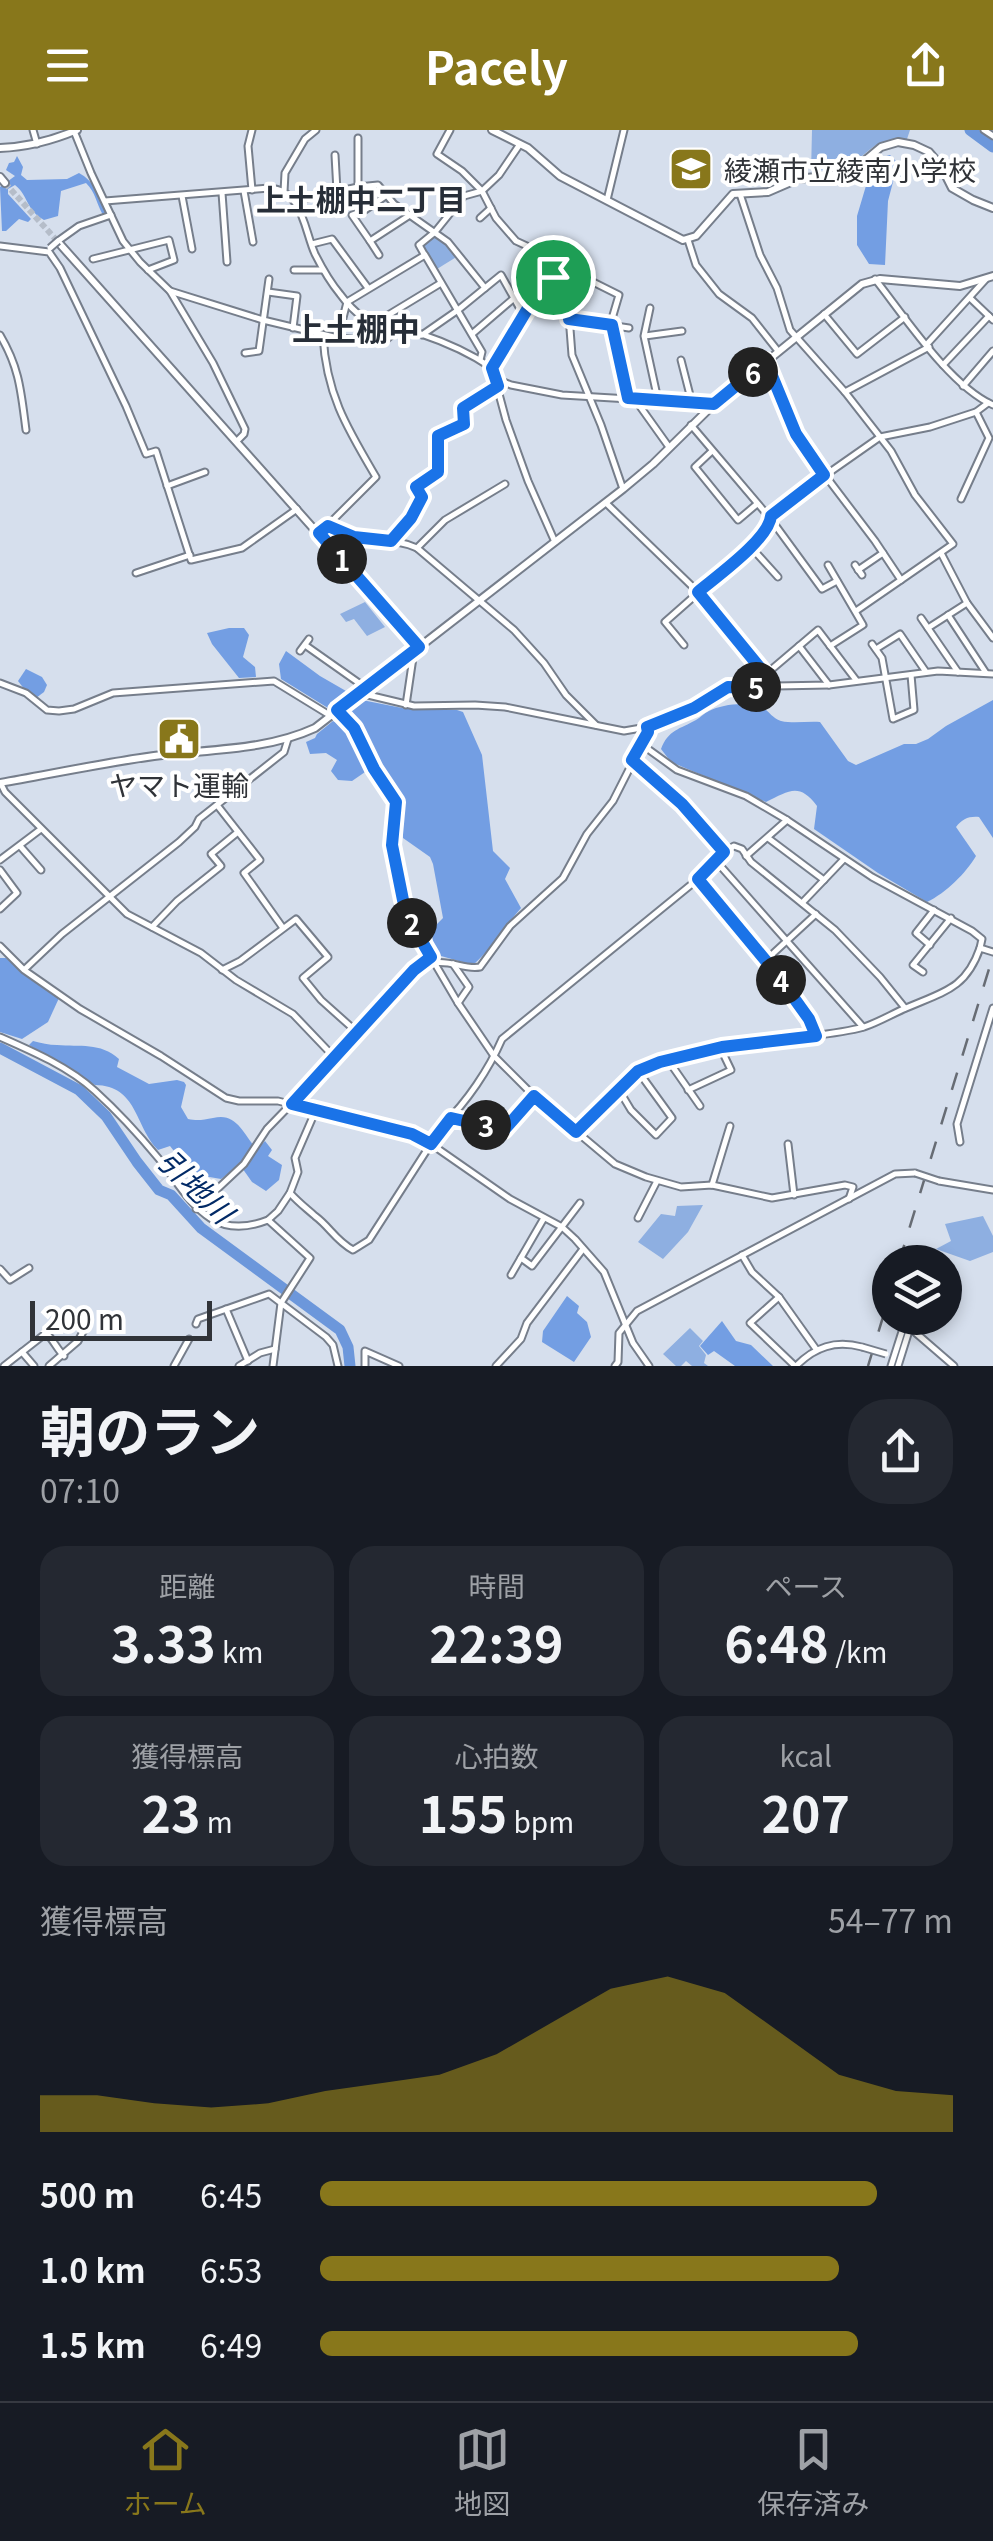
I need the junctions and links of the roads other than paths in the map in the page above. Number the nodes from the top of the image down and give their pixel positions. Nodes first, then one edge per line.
1 (33, 130) edge
2 (252, 130) edge
3 (316, 130) edge
4 (450, 130) edge
5 (492, 130) edge
6 (624, 130) edge
7 (75, 131) edge
8 (358, 138) dead end
9 (36, 144) junction
10 (520, 144) junction
11 (0, 148) edge
12 (334, 155) dead end
13 (358, 187) junction
14 (248, 190) junction
15 (337, 191) junction
16 (482, 191) junction
17 (284, 192) junction
18 (739, 192) junction
19 (222, 193) junction
20 (387, 195) junction
21 (182, 196) junction
22 (105, 201) junction
23 (294, 201) junction
24 (607, 201) junction
25 (491, 208) junction
26 (993, 208) edge
27 (410, 214) junction
28 (111, 215) junction
29 (480, 218) dead end
30 (435, 232) junction
31 (370, 240) junction
32 (688, 240) junction
33 (253, 242) dead end
34 (59, 243) tunnel mouth
35 (312, 244) junction
36 (0, 246) edge
37 (129, 249) junction
38 (49, 250) junction
39 (192, 250) dead end
40 (379, 254) dead end
41 (425, 255) junction
42 (93, 259) dead end
43 (227, 262) dead end
44 (148, 270) junction
45 (294, 270) dead end
46 (324, 270) junction
47 (553, 277) junction
48 (582, 278) dead end
49 (990, 278) edge
50 (269, 279) dead end
51 (876, 279) junction
52 (441, 284) junction
53 (485, 288) junction
54 (368, 289) junction
55 (170, 292) junction
56 (268, 292) junction
57 (970, 297) junction
58 (513, 299) junction
59 (347, 302) junction
60 (650, 308) dead end
61 (458, 310) junction
62 (823, 314) junction
63 (524, 316) junction
64 (905, 317) junction
65 (991, 318) edge
66 (569, 319) junction
67 (264, 320) junction
68 (374, 324) junction
69 (612, 325) junction
70 (293, 328) junction
71 (629, 328) dead end
72 (395, 332) junction
73 (682, 332) dead end
74 (472, 334) junction
75 (0, 335) edge
76 (323, 335) junction
77 (422, 335) junction
78 (644, 336) junction
79 (795, 337) junction
80 (338, 338) junction
81 (928, 346) junction
82 (778, 351) junction
83 (993, 351) edge
84 (245, 353) dead end
85 (480, 360) junction
86 (681, 360) dead end
87 (766, 361) junction
88 (944, 365) junction
89 (492, 368) junction
90 (497, 382) junction
91 (963, 386) junction
92 (845, 392) junction
93 (589, 396) junction
94 (631, 398) junction
95 (658, 400) junction
96 (692, 403) junction
97 (714, 404) junction
98 (991, 404) edge
99 (976, 412) junction
100 (690, 426) junction
101 (26, 430) dead end
102 (880, 437) junction
103 (237, 442) junction
104 (669, 448) junction
105 (712, 451) junction
106 (205, 472) dead end
107 (824, 475) junction
108 (505, 484) dead end
109 (167, 486) junction
110 (623, 489) junction
111 (961, 499) dead end
112 (606, 503) junction
113 (758, 504) junction
114 (297, 509) junction
115 (771, 519) junction
116 (328, 526) junction
117 (319, 533) junction
118 (391, 541) junction
119 (555, 542) junction
120 (750, 546) junction
121 (417, 548) junction
122 (883, 553) junction
123 (941, 554) junction
124 (190, 555) junction
125 (828, 565) dead end
126 (858, 570) dead end
127 (136, 573) dead end
128 (778, 577) dead end
129 (901, 580) junction
130 (837, 581) junction
131 (698, 592) junction
132 (481, 600) junction
133 (968, 602) junction
134 (856, 612) junction
135 (948, 615) junction
136 (921, 618) dead end
137 (928, 628) junction
138 (993, 638) edge
139 (305, 645) dead end
140 (684, 645) dead end
141 (799, 646) junction
142 (830, 646) junction
143 (416, 649) junction
144 (926, 672) junction
145 (958, 672) junction
146 (765, 674) junction
147 (989, 674) edge
148 (911, 675) junction
149 (887, 678) junction
150 (857, 681) junction
151 (0, 683) edge
152 (829, 685) junction
153 (769, 688) junction
154 (364, 689) junction
155 (406, 705) junction
156 (334, 713) junction
157 (598, 727) junction
158 (647, 727) junction
159 (288, 739) junction
160 (641, 744) junction
161 (632, 760) junction
162 (0, 783) edge
163 (218, 805) junction
164 (787, 820) junction
165 (41, 829) junction
166 (238, 832) junction
167 (768, 838) junction
168 (19, 846) junction
169 (724, 852) junction
170 (746, 856) junction
171 (844, 859) junction
172 (0, 860) edge
173 (716, 861) junction
174 (0, 870) edge
175 (41, 870) dead end
176 (698, 879) junction
177 (824, 880) junction
178 (109, 896) junction
179 (802, 903) junction
180 (0, 909) edge
181 (934, 910) junction
182 (816, 914) junction
183 (951, 918) junction
184 (152, 928) junction
185 (284, 928) junction
186 (786, 941) junction
187 (930, 945) junction
188 (0, 946) edge
189 (981, 948) junction
190 (993, 952) edge
191 (432, 960) junction
192 (766, 960) junction
193 (454, 964) junction
194 (24, 970) junction
195 (222, 970) junction
196 (923, 972) dead end
197 (458, 1003) junction
198 (905, 1008) junction
199 (993, 1008) edge
200 (862, 1028) junction
201 (358, 1034) junction
202 (816, 1036) junction
203 (0, 1037) edge
204 (720, 1047) junction
205 (494, 1056) junction
206 (336, 1058) junction
207 (668, 1060) junction
208 (638, 1071) junction
209 (619, 1090) junction
210 (688, 1090) junction
211 (534, 1096) junction
212 (292, 1104) junction
213 (700, 1106) dead end
214 (315, 1111) junction
215 (451, 1118) junction
216 (730, 1126) dead end
217 (576, 1132) junction
218 (960, 1142) dead end
219 (431, 1144) junction
220 (788, 1144) dead end
221 (658, 1182) junction
222 (712, 1184) junction
223 (993, 1190) edge
224 (290, 1192) junction
225 (794, 1195) junction
226 (849, 1198) junction
227 (580, 1203) dead end
228 (196, 1208) junction
229 (544, 1218) junction
230 (638, 1218) dead end
231 (268, 1220) junction
232 (562, 1228) junction
233 (584, 1248) junction
234 (742, 1255) junction
235 (521, 1258) junction
236 (0, 1268) edge
237 (29, 1268) dead end
238 (511, 1276) dead end
239 (779, 1297) junction
240 (282, 1302) junction
241 (226, 1309) junction
242 (626, 1323) junction
243 (196, 1324) dead end
244 (84, 1330) dead end
245 (899, 1335) edge
246 (907, 1335) edge
247 (919, 1335) edge
248 (189, 1339) dead end
249 (275, 1349) junction
250 (816, 1349) junction
251 (22, 1352) junction
252 (890, 1355) junction
253 (64, 1356) junction
254 (248, 1360) junction
255 (57, 1361) junction
256 (4, 1366) edge
257 (34, 1366) edge
258 (49, 1366) edge
259 (66, 1366) edge
260 (174, 1366) edge
261 (240, 1366) edge
262 (273, 1366) edge
263 (338, 1366) edge
264 (365, 1366) edge
265 (398, 1366) edge
266 (496, 1366) edge
267 (616, 1366) edge
268 (648, 1366) edge
269 (795, 1366) edge
270 (894, 1366) edge
271 (954, 1366) edge

1 - 9 street
2 - 14 street
3 - 17 street
4 - 16 street
5 - 10 street
6 - 24 street
7 - 9 street
7 - 22 street
8 - 13 street
9 - 11 street
10 - 16 street
10 - 24 street
12 - 15 street
13 - 15 street
13 - 20 street
14 - 17 street
14 - 19 street
14 - 33 street
15 - 23 street
16 - 25 street
16 - 30 street
17 - 23 street
18 - 26 street
18 - 32 street
18 - 79 street
19 - 21 street
19 - 43 street
20 - 27 street
20 - 31 street
21 - 22 street
21 - 39 street
22 - 28 street
23 - 35 street
24 - 32 street
25 - 29 street
25 - 47 street
27 - 30 street
27 - 31 street
28 - 37 street
28 - 38 street, bridge
30 - 41 street
30 - 53 street
31 - 40 street
32 - 82 street
34 - 103 street
35 - 46 street
35 - 54 street
36 - 38 street
37 - 42 street
37 - 44 street
37 - 44 street
38 - 109 street
41 - 52 street
41 - 54 street
44 - 55 street
45 - 46 street
46 - 59 street
47 - 63 street
47 - 66 street
48 - 69 street
49 - 51 street
49 - 57 street
50 - 56 street
51 - 62 street
51 - 64 street
52 - 61 street
52 - 68 street
53 - 58 street
53 - 61 street
54 - 59 street
55 - 67 street
55 - 103 street
56 - 67 street
56 - 70 street
57 - 65 street
57 - 81 street
58 - 63 street
58 - 74 street
59 - 68 street
59 - 80 street
60 - 78 street
61 - 74 street
61 - 77 street
62 - 64 street
62 - 79 street
63 - 89 street
64 - 81 street
65 - 88 street
66 - 69 street
66 - 93 street
67 - 70 street
67 - 84 street
68 - 72 street
69 - 71 street
69 - 94 street
70 - 76 street
72 - 77 street
72 - 80 street
73 - 78 street
74 - 85 street
75 - 101 street
76 - 80 street
76 - 116 street
77 - 85 street
78 - 95 street
79 - 82 street
79 - 92 street
81 - 88 street
81 - 92 street
82 - 87 street
83 - 91 street
85 - 89 street
86 - 96 street
87 - 97 street
87 - 107 street
88 - 91 street
89 - 90 street
90 - 93 street
90 - 118 street
90 - 119 street
91 - 98 street
92 - 102 street
93 - 94 street
93 - 110 street
94 - 95 street
94 - 104 street
95 - 96 street
96 - 97 street
97 - 100 street
98 - 99 street
99 - 102 street
99 - 111 street
100 - 104 street
100 - 105 street
102 - 107 street
102 - 123 street
103 - 114 street
104 - 110 street
105 - 113 street
105 - 113 street
106 - 109 street
107 - 115 street
107 - 122 street
108 - 121 street
109 - 124 street
110 - 112 street
112 - 119 street
112 - 131 street
113 - 115 street
114 - 117 street
114 - 124 street
115 - 120 street
115 - 130 street
116 - 117 street
116 - 118 street
117 - 143 street
118 - 121 street
119 - 132 street
120 - 128 street
120 - 131 street
121 - 132 street
122 - 126 street
122 - 129 street
123 - 129 street
123 - 133 street
124 - 127 street
125 - 130 street
129 - 134 street
130 - 134 street
131 - 140 street
131 - 146 street
132 - 143 street
132 - 157 street
133 - 135 street
133 - 138 street
134 - 142 street
135 - 137 street
135 - 147 street
136 - 137 street
137 - 145 street
139 - 154 street
141 - 142 street
141 - 146 street
141 - 152 street
142 - 150 street
143 - 154 street
143 - 155 street
144 - 145 street
144 - 148 street
144 - 149 street
145 - 147 street
146 - 153 street
148 - 149 street
148 - 149 street
149 - 150 street
150 - 152 street
151 - 156 street
152 - 153 street
153 - 158 street
154 - 155 street
154 - 156 street
155 - 157 street
156 - 159 street
156 - 191 street
157 - 158 street
158 - 160 street
159 - 162 street
159 - 163 street
160 - 161 street
160 - 164 street
161 - 169 street
161 - 193 street
162 - 165 street
163 - 166 street
163 - 178 street
164 - 167 street
164 - 171 street
165 - 168 street
165 - 178 street
166 - 184 street
166 - 185 street
167 - 170 street
167 - 177 street
168 - 172 street
168 - 175 street
169 - 170 street
169 - 173 street
170 - 179 street
171 - 177 street
171 - 181 street
173 - 176 street
173 - 186 street
174 - 180 street
176 - 192 street
176 - 205 street
177 - 179 street
178 - 184 street
178 - 194 street
179 - 182 street
181 - 183 street
181 - 187 street
182 - 186 street
182 - 198 street
183 - 187 street
183 - 189 street
184 - 195 street
185 - 195 street
185 - 201 street
186 - 192 street
186 - 200 street
187 - 196 street
188 - 194 street
189 - 190 street
189 - 198 street
191 - 193 street
191 - 197 street
191 - 201 street
192 - 202 street
193 - 197 street
194 - 212 street
195 - 206 street
197 - 205 street
198 - 200 street
199 - 218 street
200 - 202 street
201 - 206 street
202 - 204 street
203 - 228 street
204 - 207 street
204 - 210 street
205 - 211 street
205 - 215 street
206 - 212 street
207 - 208 street
207 - 210 street
208 - 209 street
208 - 209 street
209 - 217 street
210 - 213 street
211 - 215 street
211 - 217 street
212 - 214 street
212 - 228 street
214 - 219 street
214 - 224 street
215 - 219 street
216 - 222 street
217 - 221 street
219 - 224 street
219 - 229 street
220 - 225 street
221 - 222 street
221 - 230 street
222 - 225 street
223 - 226 street, bridge
224 - 231 street
225 - 226 street
226 - 234 street
227 - 232 street
228 - 231 street
229 - 232 street
229 - 235 street
231 - 240 street
232 - 233 street
232 - 235 street
233 - 242 street
233 - 266 street
234 - 239 street
234 - 242 street
235 - 238 street
236 - 237 street
239 - 250 street
239 - 269 street
240 - 241 street
240 - 249 street
240 - 263 street
241 - 243 street
241 - 254 street
242 - 267 street
242 - 268 street
244 - 253 street
245 - 252 street
246 - 270 street
247 - 271 street
248 - 260 street
249 - 254 street
249 - 262 street
250 - 252 street, bridge
250 - 269 street
251 - 253 street
251 - 256 street
251 - 257 street
252 - 270 street
253 - 255 street
254 - 261 street
255 - 258 street
255 - 259 street
264 - 265 street

